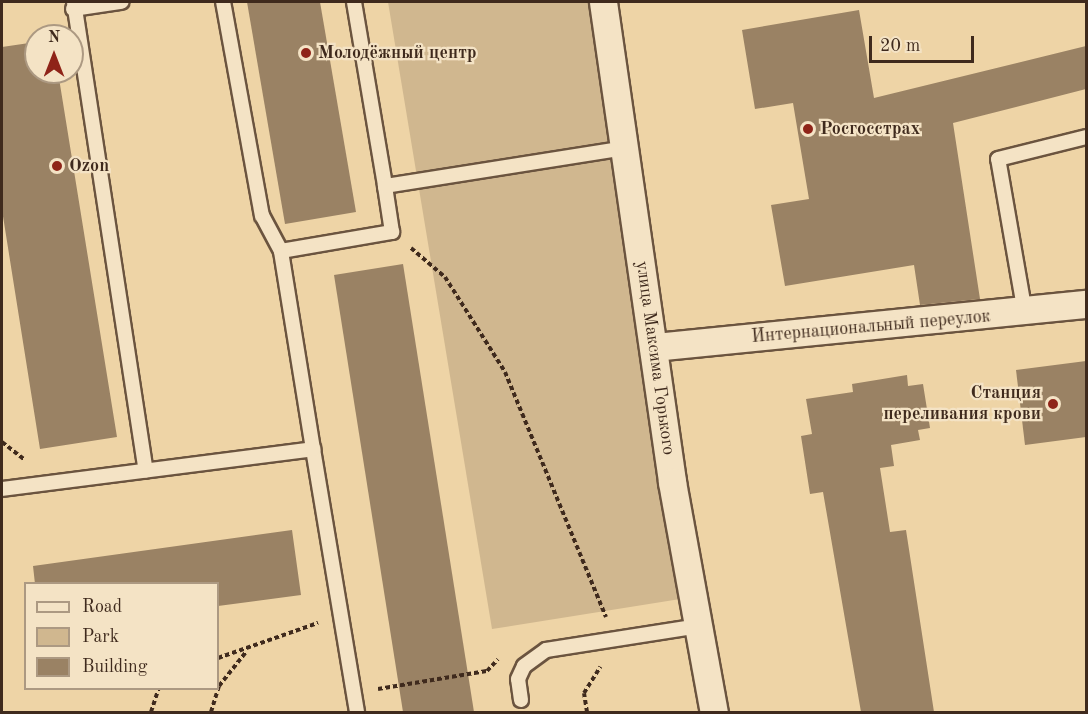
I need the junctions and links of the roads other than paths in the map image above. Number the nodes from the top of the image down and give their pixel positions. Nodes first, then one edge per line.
1 (121, 2) edge
2 (223, 2) edge
3 (354, 2) edge
4 (603, 2) edge
5 (74, 5) edge
6 (1086, 137) edge
7 (624, 148) junction
8 (384, 186) junction
9 (281, 251) junction
10 (1086, 304) edge
11 (1024, 313) junction
12 (654, 347) junction
13 (313, 449) junction
14 (146, 470) junction
15 (2, 489) edge
16 (699, 626) junction
17 (521, 700) dead end
18 (357, 712) edge
19 (714, 712) edge

1 - 5 lane
2 - 9 lane
3 - 8 lane
4 - 7 street, улица Максима Горького
5 - 14 lane
6 - 11 lane
7 - 8 lane
7 - 12 street, улица Максима Горького
8 - 9 lane
9 - 13 lane
10 - 11 street, Интернациональный переулок
11 - 12 street, Интернациональный переулок
12 - 16 street, улица Максима Горького
13 - 14 lane
13 - 18 lane
14 - 15 lane
16 - 17 lane
16 - 19 street, улица Максима Горького

